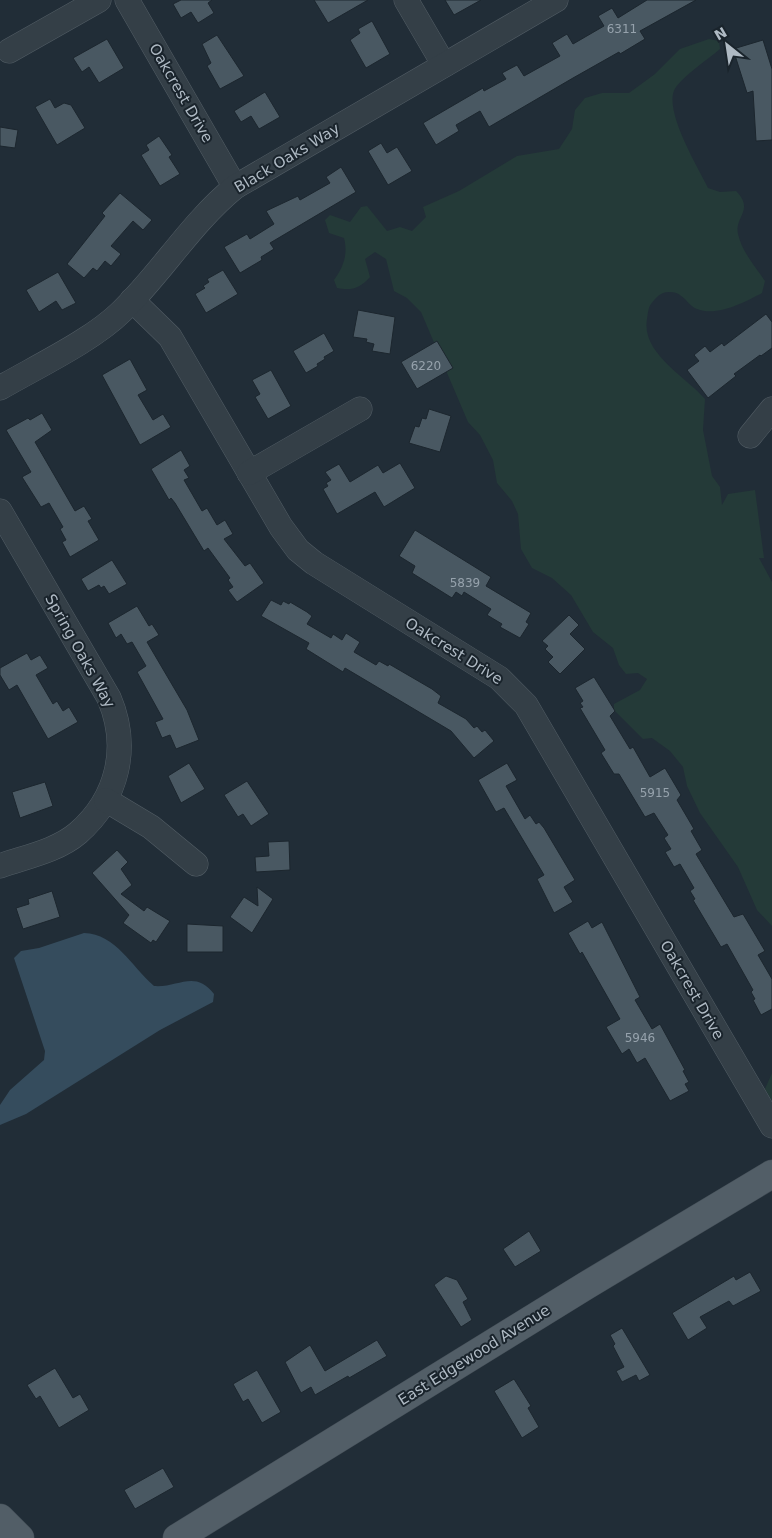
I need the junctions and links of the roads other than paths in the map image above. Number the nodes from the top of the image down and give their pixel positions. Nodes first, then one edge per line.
1 (99, 0) edge
2 (126, 0) edge
3 (406, 0) edge
4 (556, 0) edge
5 (9, 51) dead end
6 (444, 65) junction
7 (235, 187) junction
8 (132, 300) junction
9 (0, 388) edge
10 (360, 409) dead end
11 (772, 409) edge
12 (750, 436) dead end
13 (249, 473) junction
14 (0, 511) edge
15 (106, 800) junction
16 (196, 864) dead end
17 (0, 866) edge
18 (772, 1126) edge
19 (772, 1174) edge
20 (2, 1525) edge
21 (20, 1538) edge
22 (177, 1538) edge

1 - 5 street
2 - 7 street, Oakcrest Drive
3 - 6 street
4 - 6 street, Black Oaks Way
6 - 7 street, Black Oaks Way
7 - 8 street, Black Oaks Way
8 - 9 street, Black Oaks Way
8 - 13 street, Oakcrest Drive
10 - 13 street
11 - 12 street
13 - 18 street, Oakcrest Drive
14 - 15 street, Spring Oaks Way
15 - 16 street
15 - 17 street, Spring Oaks Way
19 - 22 main road, East Edgewood Avenue
20 - 21 main road

